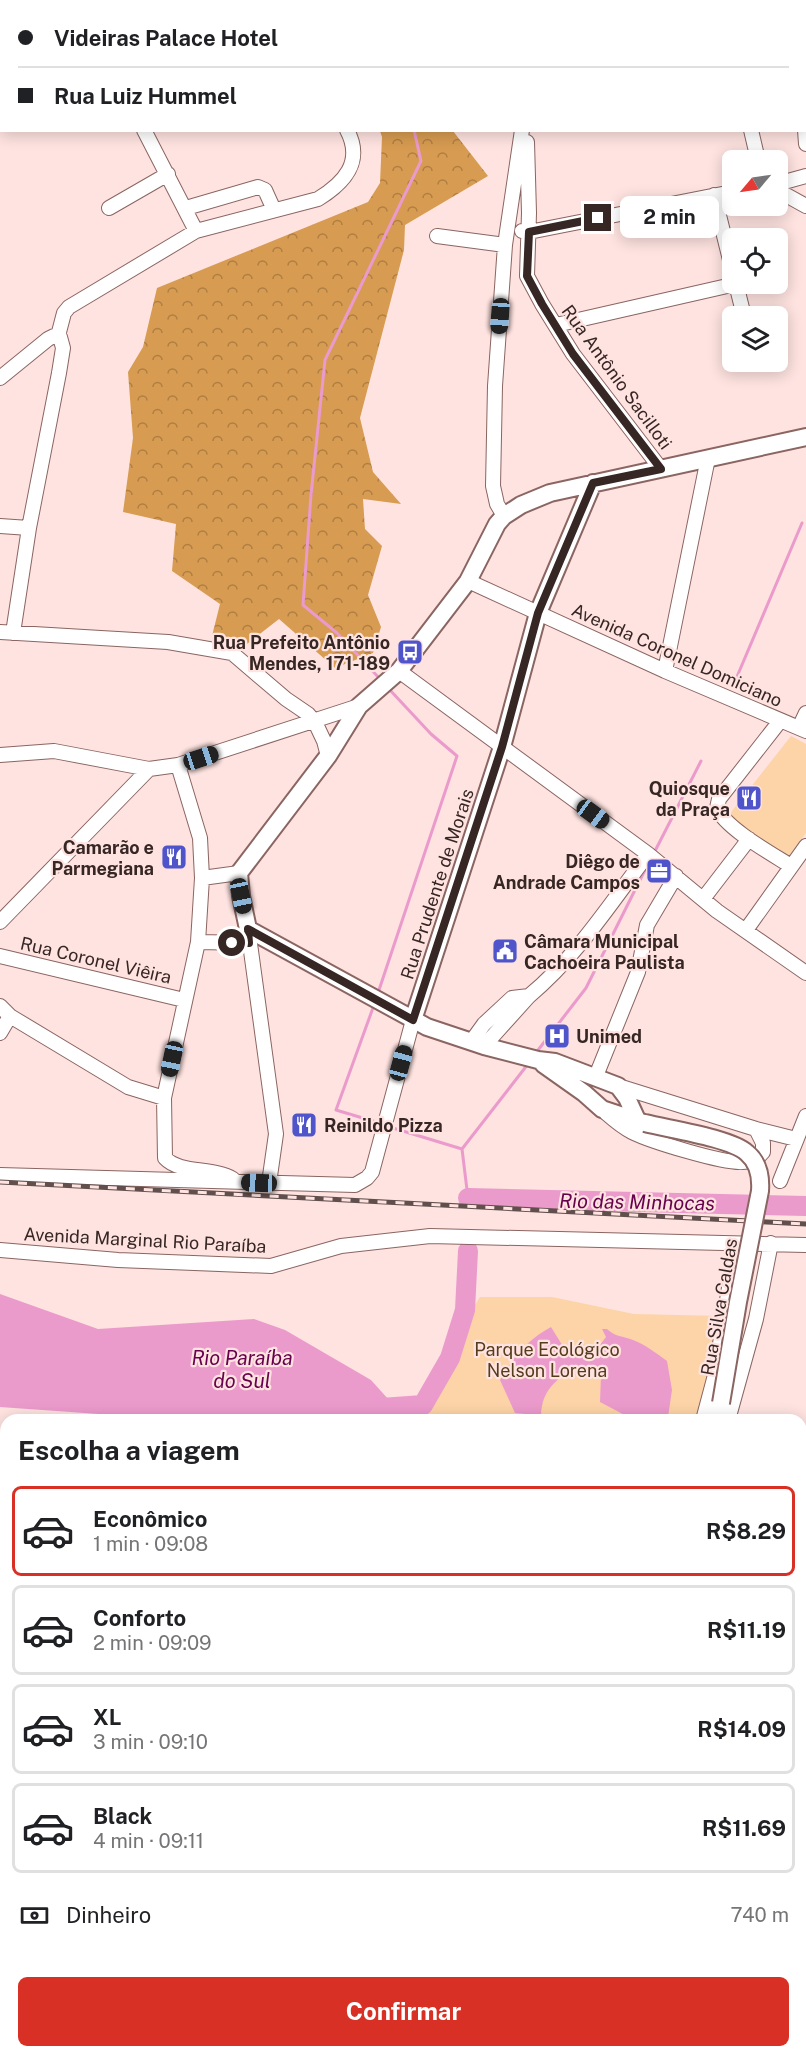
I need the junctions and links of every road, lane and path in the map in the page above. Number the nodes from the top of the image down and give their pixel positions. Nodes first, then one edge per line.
1 (145, 132) edge
2 (348, 132) edge
3 (525, 132) edge
4 (525, 132) edge
5 (751, 132) edge
6 (756, 150) edge
7 (168, 174) junction
8 (806, 176) edge
9 (788, 181) edge
10 (722, 194) edge
11 (714, 195) junction
12 (788, 196) edge
13 (806, 206) edge
14 (109, 208) dead end
15 (186, 208) junction
16 (274, 210) junction
17 (722, 228) edge
18 (508, 230) junction
19 (196, 231) junction
20 (529, 232) junction
21 (437, 236) dead end
22 (505, 245) junction
23 (527, 276) junction
24 (722, 287) edge
25 (556, 325) junction
26 (58, 336) junction
27 (0, 378) edge
28 (806, 437) edge
29 (708, 458) junction
30 (661, 469) junction
31 (593, 483) junction
32 (504, 516) junction
33 (0, 526) edge
34 (28, 528) junction
35 (468, 581) junction
36 (538, 613) junction
37 (6, 632) edge
38 (399, 671) junction
39 (665, 671) junction
40 (359, 706) junction
41 (806, 713) edge
42 (780, 721) junction
43 (315, 722) junction
44 (802, 729) edge
45 (502, 747) junction
46 (0, 755) edge
47 (328, 756) junction
48 (178, 765) junction
49 (149, 770) junction
50 (749, 839) junction
51 (806, 846) edge
52 (648, 854) junction
53 (791, 866) junction
54 (239, 873) junction
55 (676, 876) junction
56 (202, 878) junction
57 (704, 899) junction
58 (0, 922) edge
59 (746, 930) junction
60 (248, 936) junction
61 (198, 942) junction
62 (0, 956) edge
63 (806, 973) edge
64 (184, 1000) junction
65 (5, 1011) edge
66 (413, 1020) junction
67 (0, 1033) edge
68 (478, 1044) junction
69 (538, 1060) junction
70 (608, 1081) junction
71 (164, 1098) junction
72 (600, 1106) junction
73 (708, 1114) junction
74 (806, 1116) edge
75 (641, 1123) junction
76 (756, 1129) junction
77 (796, 1139) junction
78 (707, 1155) junction
79 (0, 1175) edge
80 (780, 1181) dead end
81 (237, 1182) junction
82 (269, 1183) junction
83 (736, 1244) junction
84 (771, 1244) junction
85 (806, 1245) edge
86 (0, 1250) edge
87 (705, 1414) edge
88 (727, 1414) edge
89 (728, 1414) edge

1 - 7 street
2 - 16 street
3 - 18 street
4 - 20 street
5 - 6 street
7 - 14 street
7 - 15 street
8 - 9 street
10 - 11 street
11 - 17 street
11 - 20 street
12 - 13 street
15 - 16 street
15 - 19 street
16 - 19 street
18 - 20 street
18 - 22 street
19 - 26 street
20 - 23 street
21 - 22 street
22 - 23 street, Rua Antônio Sacilloti
22 - 32 street
23 - 25 street, Rua Antônio Sacilloti
24 - 25 street
25 - 30 street, Rua Antônio Sacilloti
26 - 27 street
26 - 34 street
28 - 29 main road
29 - 30 main road
29 - 39 street
30 - 31 main road
31 - 32 main road
31 - 36 main road, Rua Prudente de Morais
32 - 35 main road
33 - 34 street
34 - 37 street
35 - 36 street, Avenida Coronel Domiciano
35 - 38 main road
36 - 39 street, Avenida Coronel Domiciano
36 - 45 main road, Rua Prudente de Morais
37 - 43 street
38 - 40 main road
38 - 45 street
39 - 42 street, Avenida Coronel Domiciano
40 - 43 street
40 - 47 main road
41 - 44 street
42 - 44 street, Avenida Coronel Domiciano
42 - 50 street
43 - 47 street
43 - 48 street
45 - 52 street
45 - 66 main road, Rua Prudente de Morais
46 - 49 street
47 - 54 main road
48 - 49 street
48 - 56 street
49 - 58 street
50 - 53 street
50 - 57 street
51 - 53 street
52 - 55 street
52 - 68 street
53 - 59 street
54 - 56 street
54 - 60 main road
55 - 57 street
55 - 70 street
56 - 61 street
57 - 59 street
59 - 63 street
60 - 61 street
60 - 66 main road
60 - 82 street
61 - 64 street
62 - 64 street, Rua Coronel Viêira
64 - 71 street
65 - 67 street
65 - 71 street
66 - 68 main road
66 - 82 street, Rua Prudente de Morais
68 - 69 main road
69 - 70 main road
69 - 72 main road
70 - 72 main road
70 - 73 street
70 - 75 main road
71 - 81 street
72 - 75 main road
72 - 78 street
73 - 76 street
73 - 78 street
74 - 77 street
75 - 88 main road, Rua Silva Caldas, bridge
76 - 77 street
76 - 78 street
77 - 80 street
79 - 81 street
81 - 82 street
83 - 84 street, Avenida Marginal Rio Paraíba
83 - 86 street, Avenida Marginal Rio Paraíba
83 - 87 street
84 - 85 street, Avenida Marginal Rio Paraíba
84 - 89 street

